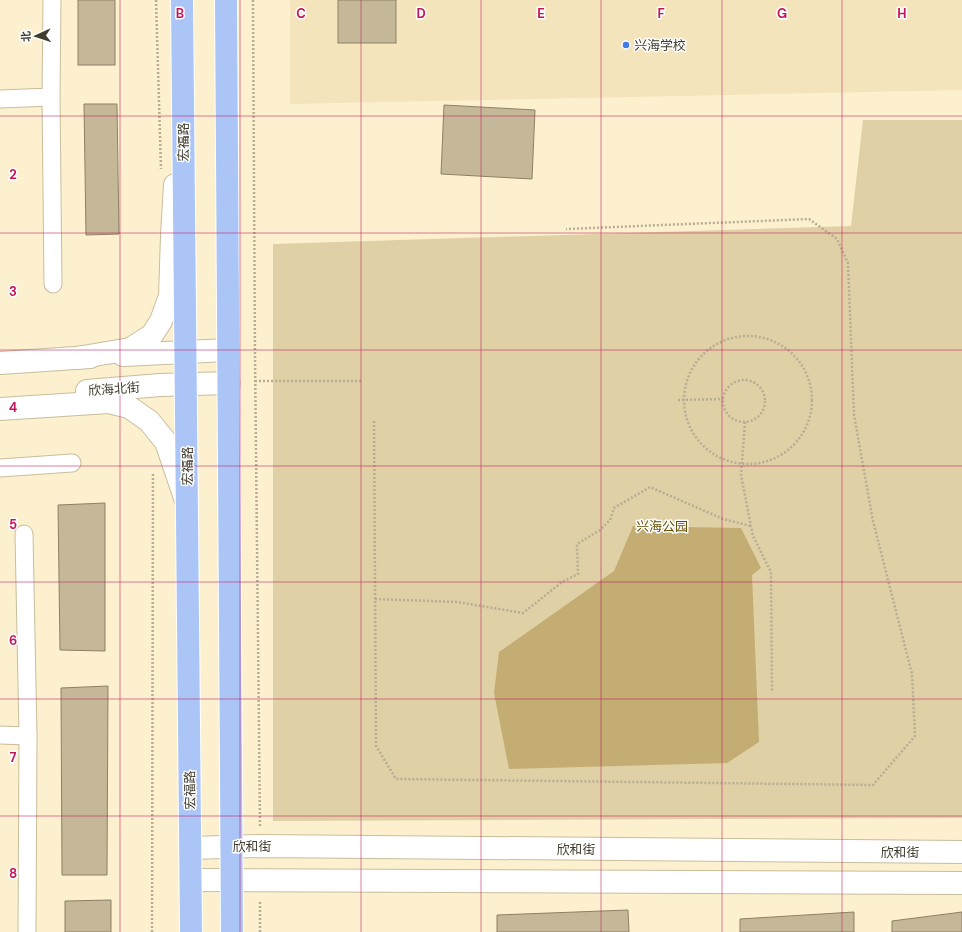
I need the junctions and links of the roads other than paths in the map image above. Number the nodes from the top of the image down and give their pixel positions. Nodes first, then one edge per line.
1 (52, 0) edge
2 (182, 0) edge
3 (226, 0) edge
4 (51, 97) junction
5 (0, 99) edge
6 (183, 120) junction
7 (53, 284) dead end
8 (227, 350) junction
9 (185, 351) junction
10 (77, 358) junction
11 (0, 363) edge
12 (228, 383) junction
13 (187, 384) junction
14 (0, 397) edge
15 (0, 409) edge
16 (72, 463) dead end
17 (0, 468) edge
18 (187, 505) junction
19 (24, 534) dead end
20 (0, 735) edge
21 (28, 736) junction
22 (232, 846) junction
23 (191, 848) junction
24 (962, 852) edge
25 (191, 880) junction
26 (232, 880) junction
27 (962, 883) edge
28 (27, 932) edge
29 (191, 932) edge
30 (232, 932) edge

1 - 4 street
2 - 6 main road, 宏福路
3 - 8 main road
4 - 5 street
4 - 7 street
6 - 9 main road, 宏福路
6 - 10 street
8 - 9 street
8 - 12 main road
9 - 10 street
9 - 13 main road, 宏福路
10 - 11 street
12 - 13 street, 欣海北街
12 - 22 main road
13 - 14 street, 欣海北街
13 - 18 main road, 宏福路
15 - 18 street
16 - 17 street
18 - 23 main road, 宏福路
19 - 21 street
20 - 21 street
21 - 28 street
22 - 23 street, 欣和街
22 - 24 street, 欣和街
22 - 26 main road
23 - 25 main road, 宏福路
25 - 26 street
25 - 29 main road, 宏福路
26 - 27 street
26 - 30 main road

